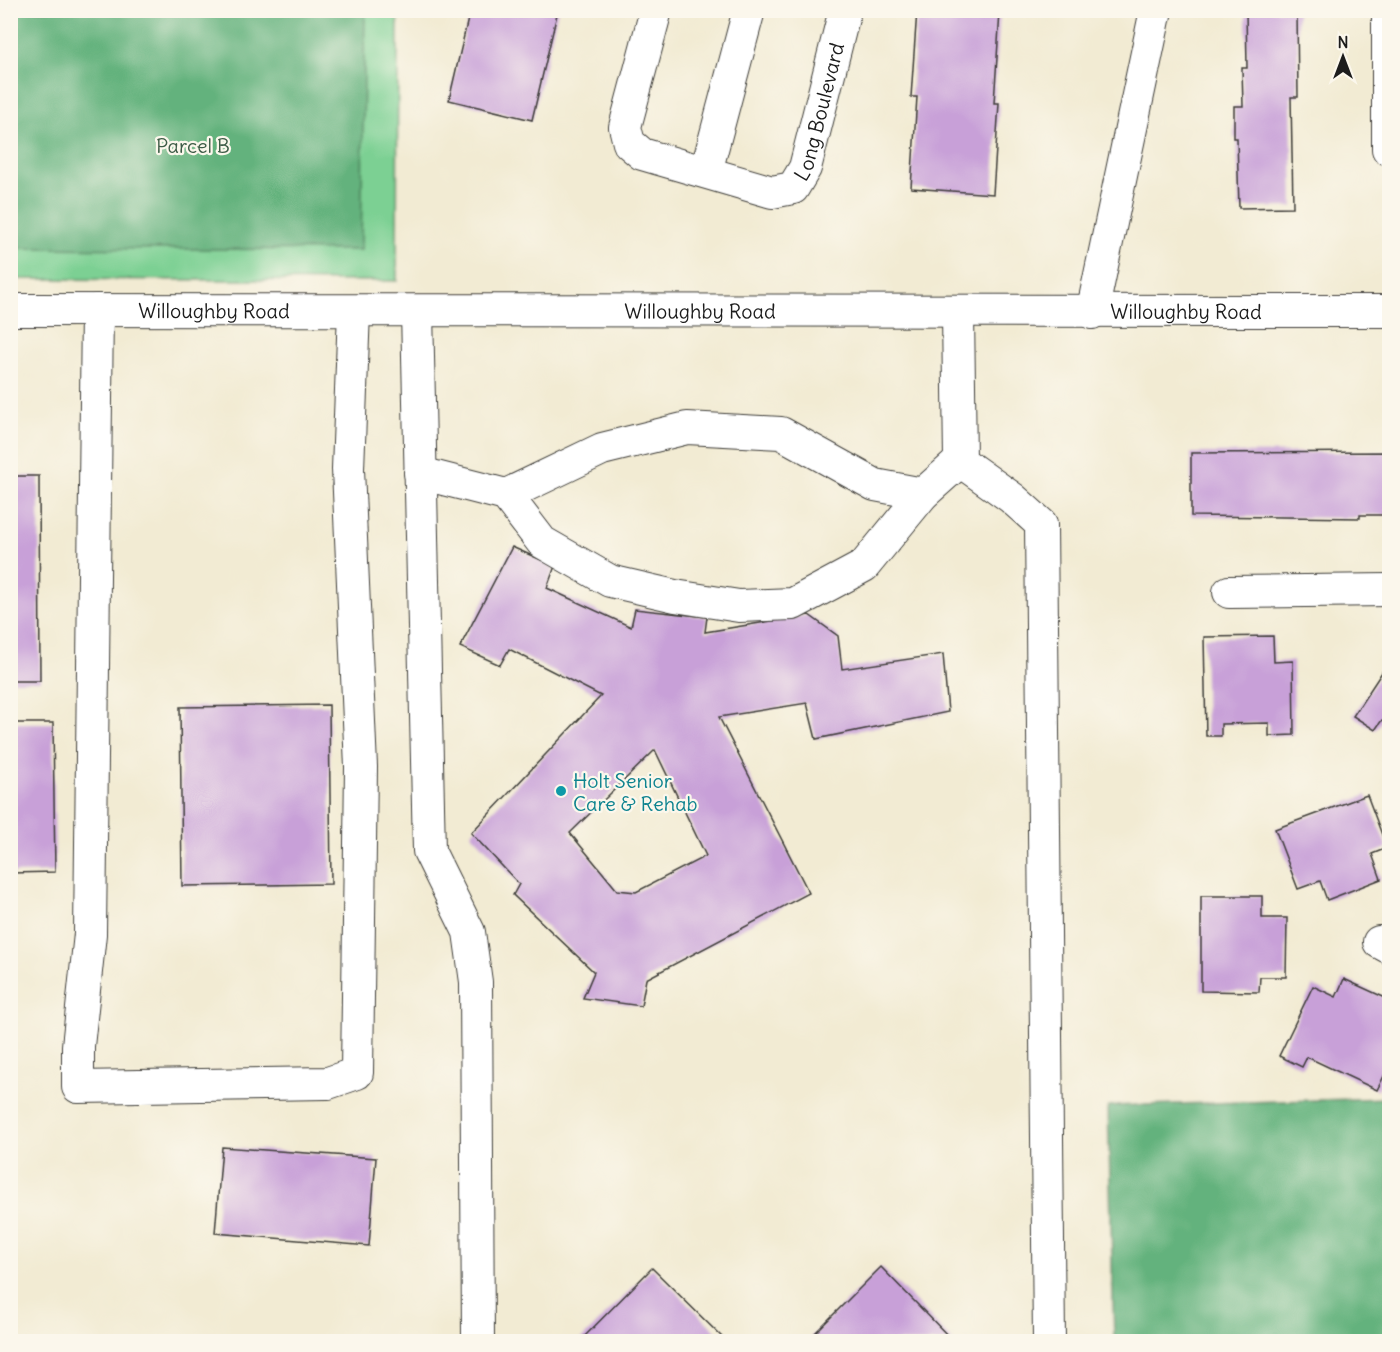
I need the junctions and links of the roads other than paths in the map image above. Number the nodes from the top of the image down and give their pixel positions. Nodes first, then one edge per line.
1 (656, 10) edge
2 (749, 10) edge
3 (845, 10) edge
4 (1156, 10) edge
5 (1388, 10) edge
6 (1388, 149) dead end
7 (706, 172) junction
8 (10, 310) edge
9 (97, 310) junction
10 (354, 311) junction
11 (417, 311) junction
12 (1389, 311) edge
13 (958, 312) junction
14 (1092, 313) junction
15 (960, 461) junction
16 (420, 473) junction
17 (923, 494) junction
18 (506, 495) junction
19 (1389, 590) edge
20 (1229, 592) dead end
21 (478, 1341) edge
22 (1050, 1341) edge

1 - 7 street, Long Boulevard
2 - 7 street
3 - 7 street, Long Boulevard
4 - 14 street
5 - 6 street
8 - 9 street, Willoughby Road
9 - 10 street, Willoughby Road
9 - 10 street
10 - 11 street, Willoughby Road
11 - 13 street, Willoughby Road
11 - 16 street
12 - 14 street, Willoughby Road
13 - 14 street, Willoughby Road
13 - 15 street
15 - 17 street
15 - 22 street
16 - 18 street
16 - 21 street
17 - 18 street
17 - 18 street
19 - 20 street

